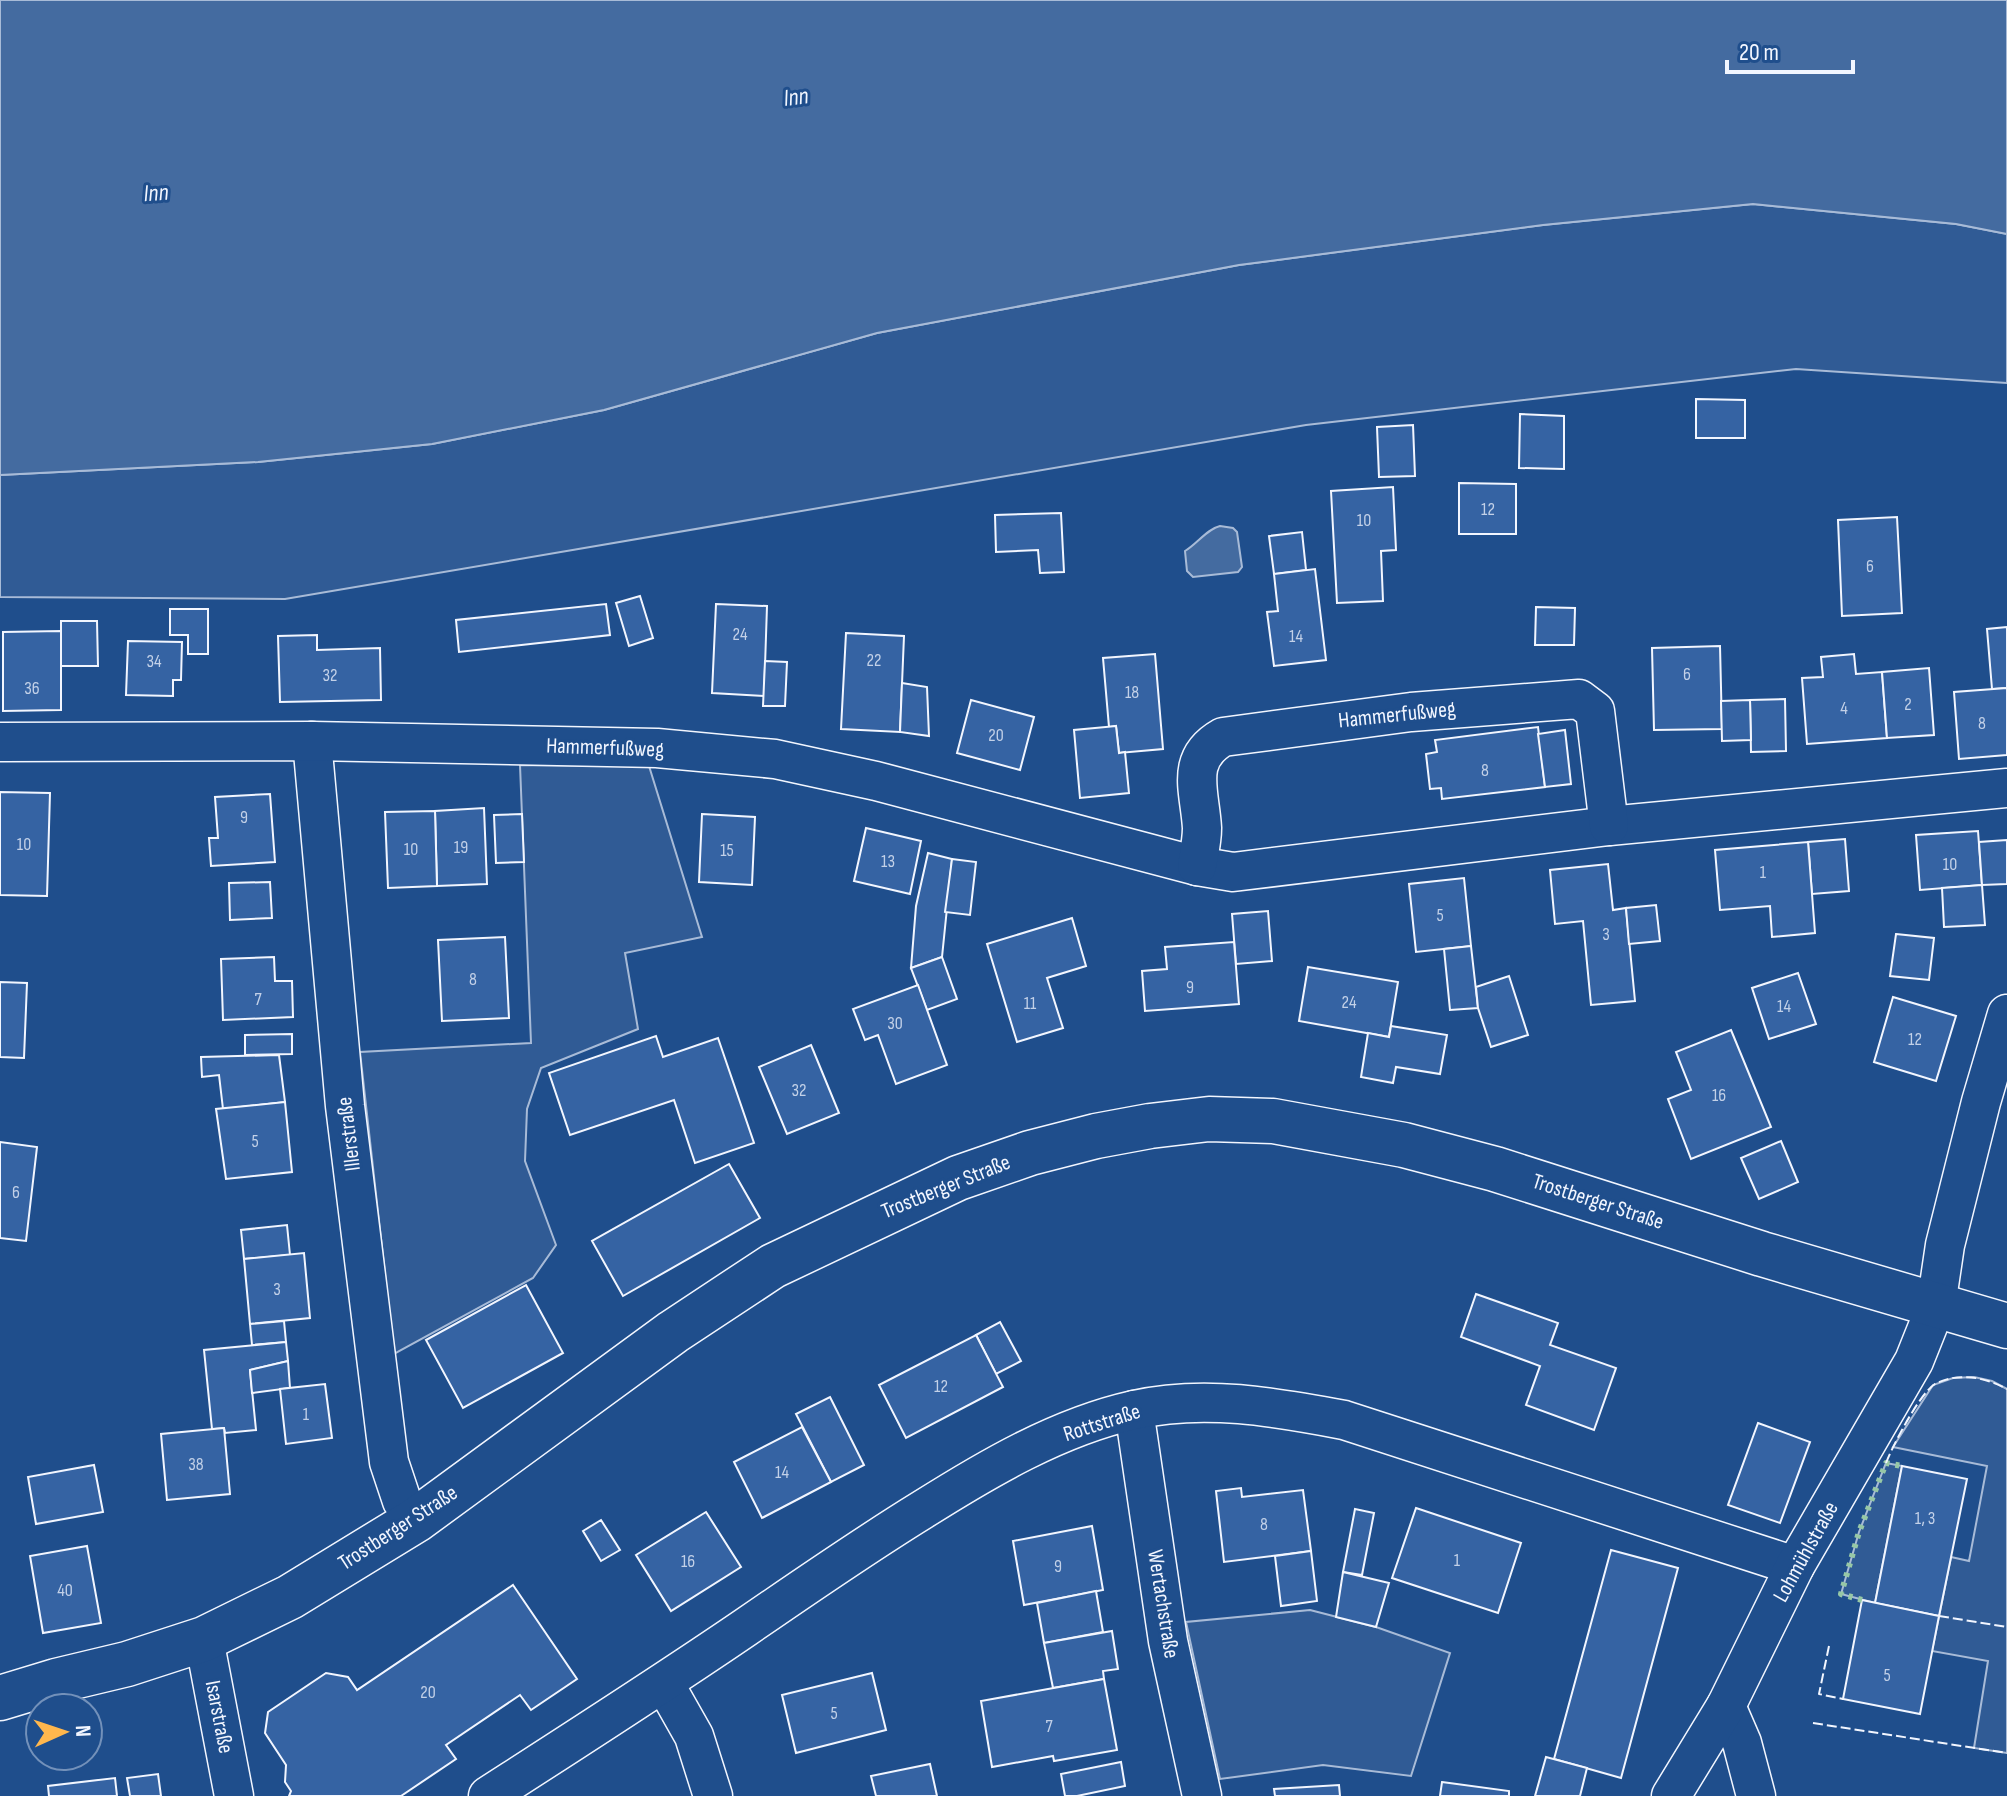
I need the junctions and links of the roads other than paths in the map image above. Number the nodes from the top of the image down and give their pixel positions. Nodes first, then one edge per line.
1 (312, 741) junction
2 (0, 742) edge
3 (2007, 788) edge
4 (1609, 826) junction
5 (1197, 866) junction
6 (2007, 1014) edge
7 (1936, 1306) junction
8 (2004, 1320) edge
9 (1134, 1410) junction
10 (416, 1520) junction
11 (1795, 1566) junction
12 (204, 1639) junction
13 (56, 1681) junction
14 (664, 1683) junction
15 (0, 1687) edge
16 (0, 1698) edge
17 (1726, 1706) junction
18 (234, 1796) edge
19 (488, 1796) edge
20 (713, 1796) edge
21 (1202, 1796) edge
22 (1671, 1796) edge
23 (1756, 1796) edge

1 - 2 street, Hammerfußweg
1 - 5 street, Hammerfußweg
1 - 10 street, Illerstraße
3 - 4 street, Hammerfußweg
4 - 5 street, Hammerfußweg
4 - 5 street, Hammerfußweg
6 - 7 street
7 - 8 main road, Trostberger Straße
7 - 10 main road, Trostberger Straße
7 - 11 street, Lohmühlstraße
9 - 11 street, Rottstraße
9 - 14 street, Rottstraße
9 - 21 street, Wertachstraße
10 - 12 main road, Trostberger Straße
11 - 17 street, Lohmühlstraße
12 - 13 main road, Trostberger Straße
12 - 18 street, Isarstraße
13 - 15 main road, Trostberger Straße
13 - 16 main road, Trostberger Straße
14 - 19 street, Rottstraße
14 - 20 street
17 - 22 street, Lohmühlstraße
17 - 23 street

